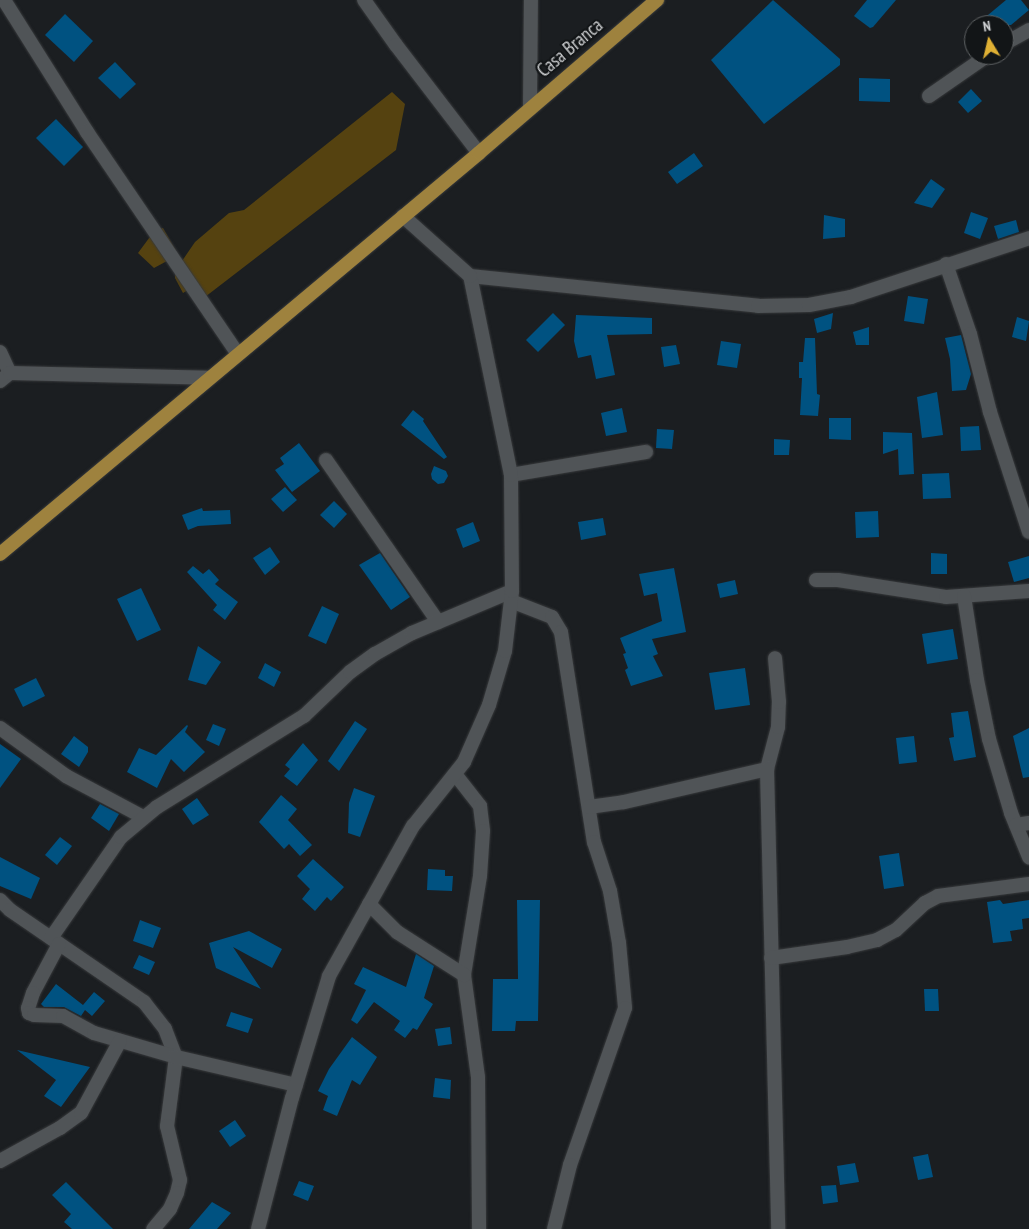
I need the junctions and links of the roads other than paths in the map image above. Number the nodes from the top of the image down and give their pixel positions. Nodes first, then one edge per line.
1 (4, 0) edge
2 (364, 0) edge
3 (531, 0) edge
4 (657, 0) edge
5 (1029, 30) edge
6 (1014, 38) edge
7 (974, 65) edge
8 (929, 96) dead end
9 (530, 106) junction
10 (479, 153) junction
11 (403, 216) junction
12 (1029, 238) edge
13 (946, 264) junction
14 (470, 276) junction
15 (0, 352) edge
16 (237, 354) junction
17 (5, 377) edge
18 (209, 378) junction
19 (646, 452) dead end
20 (326, 460) dead end
21 (511, 475) junction
22 (1029, 532) edge
23 (0, 554) edge
24 (816, 580) dead end
25 (1029, 591) edge
26 (511, 596) junction
27 (964, 596) junction
28 (438, 622) junction
29 (775, 658) dead end
30 (0, 728) edge
31 (767, 769) junction
32 (454, 774) junction
33 (589, 807) junction
34 (143, 818) junction
35 (1022, 824) edge
36 (1029, 857) edge
37 (1029, 884) edge
38 (0, 900) edge
39 (369, 904) junction
40 (55, 941) junction
41 (771, 958) junction
42 (464, 975) junction
43 (120, 1041) junction
44 (176, 1057) junction
45 (296, 1085) junction
46 (0, 1161) edge
47 (153, 1229) edge
48 (258, 1229) edge
49 (479, 1229) edge
50 (554, 1229) edge
51 (778, 1229) edge

1 - 16 street
2 - 10 street
3 - 9 street
4 - 9 highway, Casa Branca
5 - 6 street
7 - 8 street
9 - 10 highway, Casa Branca
10 - 11 highway, Casa Branca
11 - 14 street
11 - 16 highway, Casa Branca
12 - 13 street
13 - 14 street
13 - 22 street
14 - 21 street
15 - 17 street
16 - 18 highway, Casa Branca
17 - 18 street
18 - 23 highway, Casa Branca
19 - 21 street
20 - 28 street
21 - 26 street
24 - 27 street
25 - 27 street
26 - 28 street
26 - 32 street
26 - 33 street
27 - 35 street
28 - 34 street
29 - 31 street
30 - 34 street
31 - 33 street
31 - 41 street
32 - 39 street
32 - 42 street
33 - 50 street
34 - 40 street
35 - 36 street
37 - 41 street
38 - 40 street
39 - 42 street
39 - 45 street
40 - 43 street
40 - 44 street
41 - 51 street
42 - 49 street
43 - 44 street
43 - 46 street
44 - 45 street
44 - 47 street
45 - 48 street

